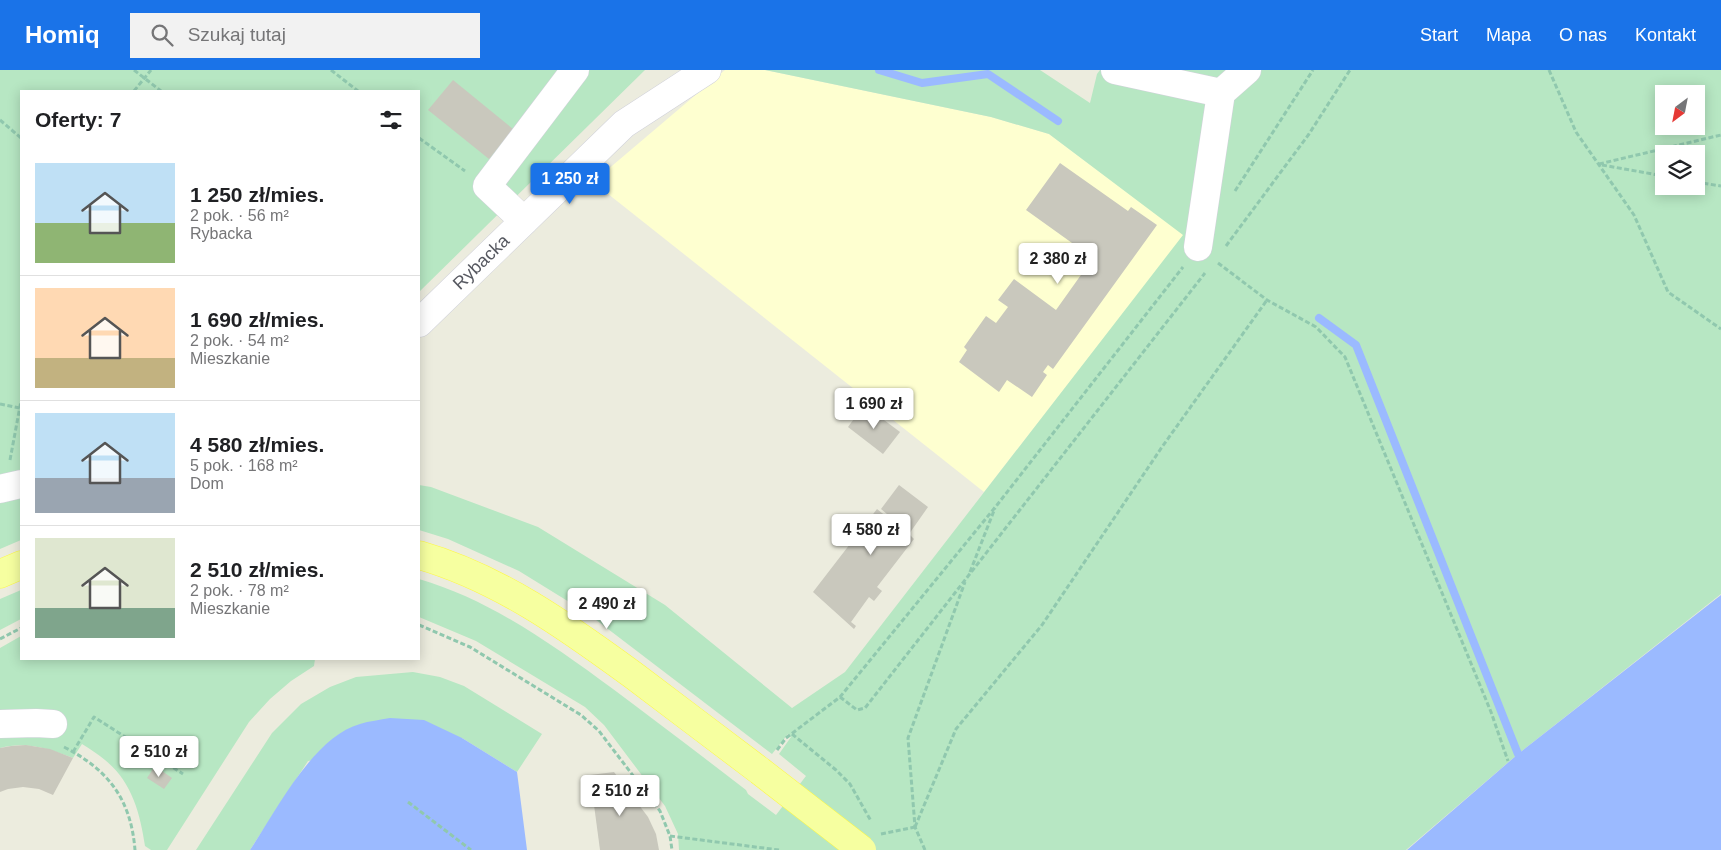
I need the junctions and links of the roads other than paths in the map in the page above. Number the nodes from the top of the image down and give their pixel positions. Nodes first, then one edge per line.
1 (575, 70) edge
2 (707, 70) edge
3 (1115, 70) edge
4 (1247, 70) edge
5 (1221, 94) junction
6 (524, 221) junction
7 (1209, 256) road end
8 (420, 322) edge
9 (420, 555) edge
10 (20, 565) edge
11 (0, 574) edge
12 (0, 724) edge
13 (53, 724) dead end
14 (868, 838) edge

1 - 6 street
2 - 6 street, Rybacka
3 - 5 street
4 - 5 street
5 - 7 street
6 - 8 street, Rybacka
9 - 14 main road, bridge
10 - 11 main road
12 - 13 street

